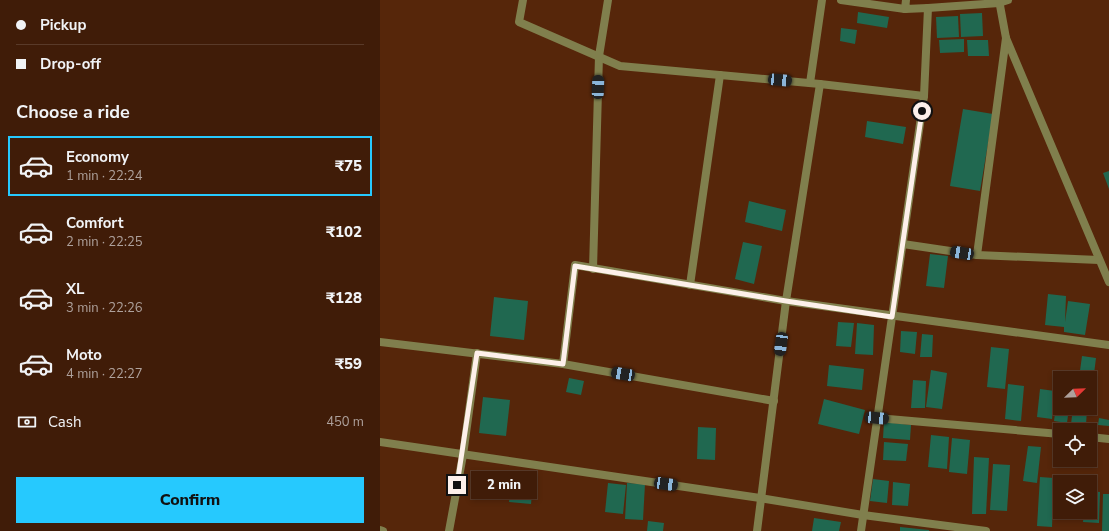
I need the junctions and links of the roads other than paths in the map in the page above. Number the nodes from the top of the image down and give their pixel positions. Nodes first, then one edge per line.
1 (523, 0) edge
2 (608, 0) edge
3 (822, 0) edge
4 (842, 0) edge
5 (906, 0) edge
6 (1008, 0) edge
7 (999, 1) edge
8 (928, 8) junction
9 (905, 9) junction
10 (1006, 38) junction
11 (599, 56) junction
12 (720, 75) junction
13 (810, 83) junction
14 (820, 84) junction
15 (924, 96) junction
16 (903, 244) junction
17 (977, 255) junction
18 (1099, 260) junction
19 (593, 268) junction
20 (1109, 282) edge
21 (690, 285) junction
22 (786, 301) junction
23 (892, 317) junction
24 (380, 342) edge
25 (1109, 345) edge
26 (477, 353) junction
27 (563, 364) junction
28 (774, 401) junction
29 (877, 418) junction
30 (1053, 433) edge
31 (1097, 438) edge
32 (1109, 439) edge
33 (380, 442) edge
34 (463, 455) junction
35 (760, 498) junction
36 (863, 515) junction
37 (380, 530) edge
38 (383, 531) edge
39 (449, 531) edge
40 (757, 531) edge
41 (861, 531) edge
42 (986, 531) edge

1 - 11 street
2 - 11 street
3 - 13 street
4 - 9 street
5 - 9 street
6 - 7 street
7 - 8 street
7 - 10 street
8 - 9 street
8 - 15 street
10 - 17 street
10 - 18 street
11 - 12 street
11 - 19 street
12 - 13 street
12 - 21 street
13 - 14 street
14 - 15 street
14 - 22 street
15 - 16 street
16 - 17 street
16 - 23 street
17 - 18 street
18 - 20 street
19 - 21 street
19 - 27 street
21 - 22 street
22 - 23 street
22 - 28 street
23 - 25 street
23 - 29 street
24 - 26 street
26 - 27 street
26 - 34 street
27 - 28 street
28 - 35 street
29 - 30 street
29 - 36 street
31 - 32 street
33 - 34 street
34 - 35 street
34 - 39 street
35 - 36 street
35 - 40 street
36 - 41 street
36 - 42 street
37 - 38 street

